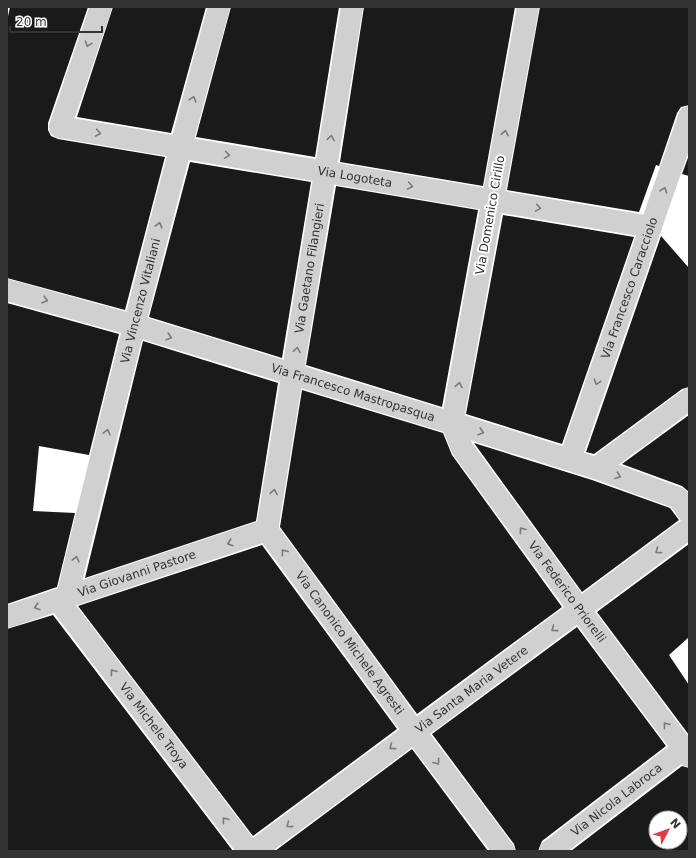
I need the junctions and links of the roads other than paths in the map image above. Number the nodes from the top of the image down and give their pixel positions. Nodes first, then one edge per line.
1 (101, 7) edge
2 (219, 7) edge
3 (352, 7) edge
4 (528, 7) edge
5 (689, 117) edge
6 (179, 147) junction
7 (326, 171) junction
8 (493, 200) junction
9 (651, 227) junction
10 (7, 290) edge
11 (132, 325) junction
12 (293, 374) junction
13 (689, 399) edge
14 (452, 423) junction
15 (570, 460) junction
16 (596, 468) junction
17 (689, 513) edge
18 (689, 528) edge
19 (267, 530) junction
20 (63, 598) junction
21 (580, 610) junction
22 (7, 617) edge
23 (414, 731) junction
24 (686, 752) edge
25 (249, 851) edge
26 (254, 851) edge
27 (504, 851) edge
28 (550, 851) edge

1 -> 6 street, Via Logoteta
6 -> 2 street, Via Vincenzo Vitaliani
7 -> 3 street, Via Gaetano Filangieri
8 -> 4 street, Via Domenico Cirillo
9 -> 5 street, Via Francesco Caracciolo
6 -> 7 street, Via Logoteta
11 -> 6 street, Via Vincenzo Vitaliani
7 -> 8 street, Via Logoteta
12 -> 7 street, Via Gaetano Filangieri
8 -> 9 street, Via Logoteta
14 -> 8 street, Via Domenico Cirillo
9 -> 15 street, Via Francesco Caracciolo
10 -> 11 street, Via Francesco Mastropasqua
11 -> 12 street, Via Francesco Mastropasqua
20 -> 11 street, Via Vincenzo Vitaliani
12 - 14 street, Via Francesco Mastropasqua
19 -> 12 street, Via Gaetano Filangieri
13 - 16 street
14 -> 15 street, Via Francesco Mastropasqua
21 -> 14 street, Via Federico Priorelli
15 - 16 street, Via Francesco Mastropasqua
16 -> 17 street, Via Francesco Mastropasqua
18 -> 21 street, Via Santa Maria Vetere
19 -> 20 street, Via Giovanni Pastore
23 -> 19 street, Via Canonico Michele Agresti
20 -> 22 street, Via Giovanni Pastore
25 -> 20 street, Via Michele Troya
21 -> 23 street, Via Santa Maria Vetere
24 -> 21 street, Via Federico Priorelli
23 -> 26 street, Via Santa Maria Vetere
23 -> 27 street, Via Canonico Michele Agresti
24 - 28 street, Via Nicola Labroca

